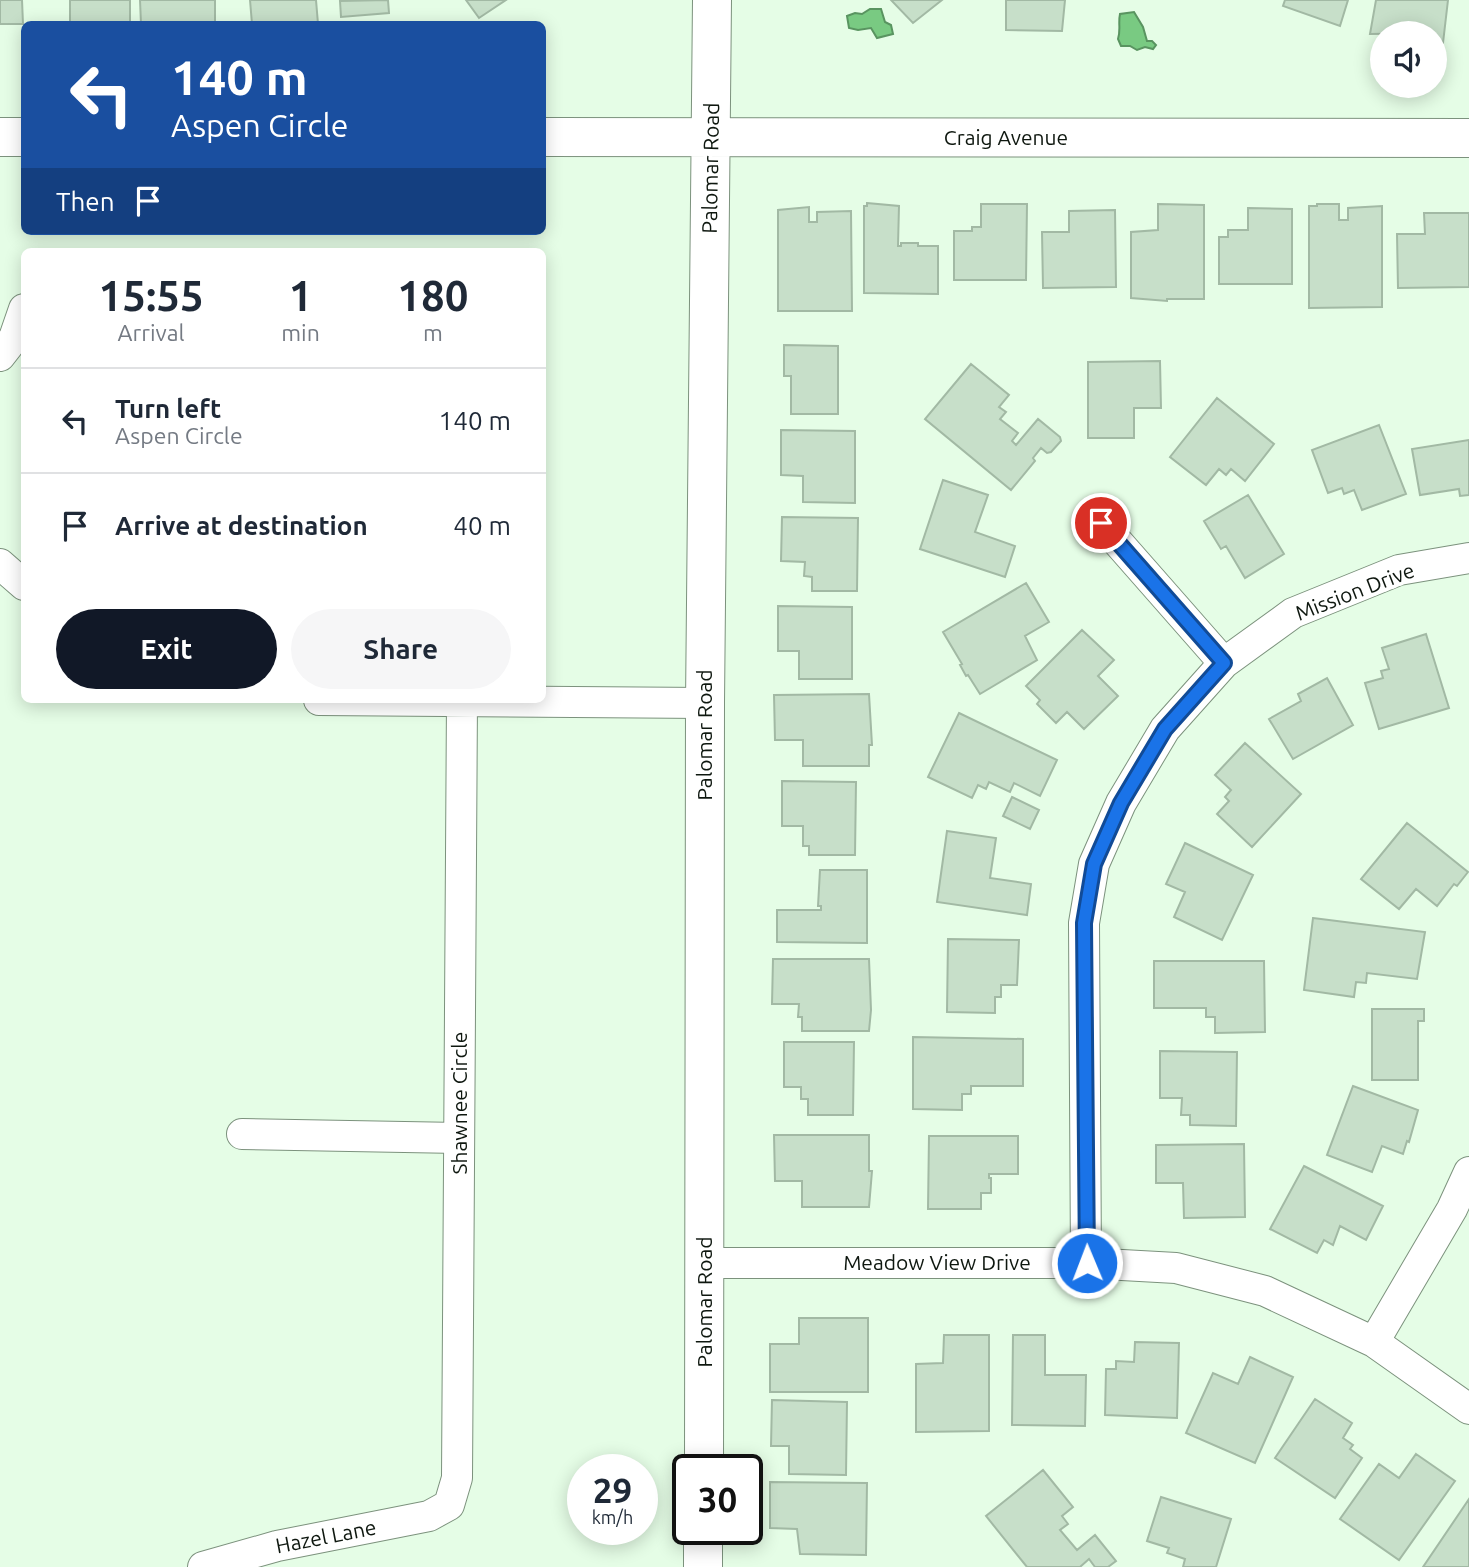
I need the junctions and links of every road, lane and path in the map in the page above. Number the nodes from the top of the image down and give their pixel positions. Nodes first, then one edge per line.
1 (712, 0) edge
2 (0, 136) edge
3 (21, 137) edge
4 (546, 138) edge
5 (711, 138) junction
6 (1469, 138) edge
7 (21, 318) edge
8 (0, 356) edge
9 (1101, 523) dead end
10 (1469, 558) edge
11 (0, 564) edge
12 (21, 582) edge
13 (1224, 663) junction
14 (546, 702) edge
15 (462, 703) edge
16 (705, 704) junction
17 (242, 1134) dead end
18 (460, 1138) junction
19 (1469, 1172) edge
20 (705, 1263) junction
21 (1087, 1263) junction
22 (1374, 1342) junction
23 (1469, 1409) edge
24 (704, 1454) edge
25 (449, 1505) joint
26 (703, 1545) edge
27 (203, 1567) edge
28 (703, 1567) edge

1 - 5 street, Palomar Road
2 - 3 street
4 - 5 street, Craig Avenue
5 - 6 street, Craig Avenue
5 - 16 street, Palomar Road
7 - 8 street
9 - 13 street
10 - 13 street, Mission Drive
11 - 12 street
13 - 21 street, Mission Drive
14 - 16 street
15 - 18 street, Shawnee Circle
16 - 20 street, Palomar Road
17 - 18 street
18 - 25 street, Shawnee Circle
19 - 22 street
20 - 21 street, Meadow View Drive
20 - 24 street, Palomar Road
21 - 22 street, Meadow View Drive
22 - 23 street, Meadow View Drive
25 - 27 street, Hazel Lane
26 - 28 street

